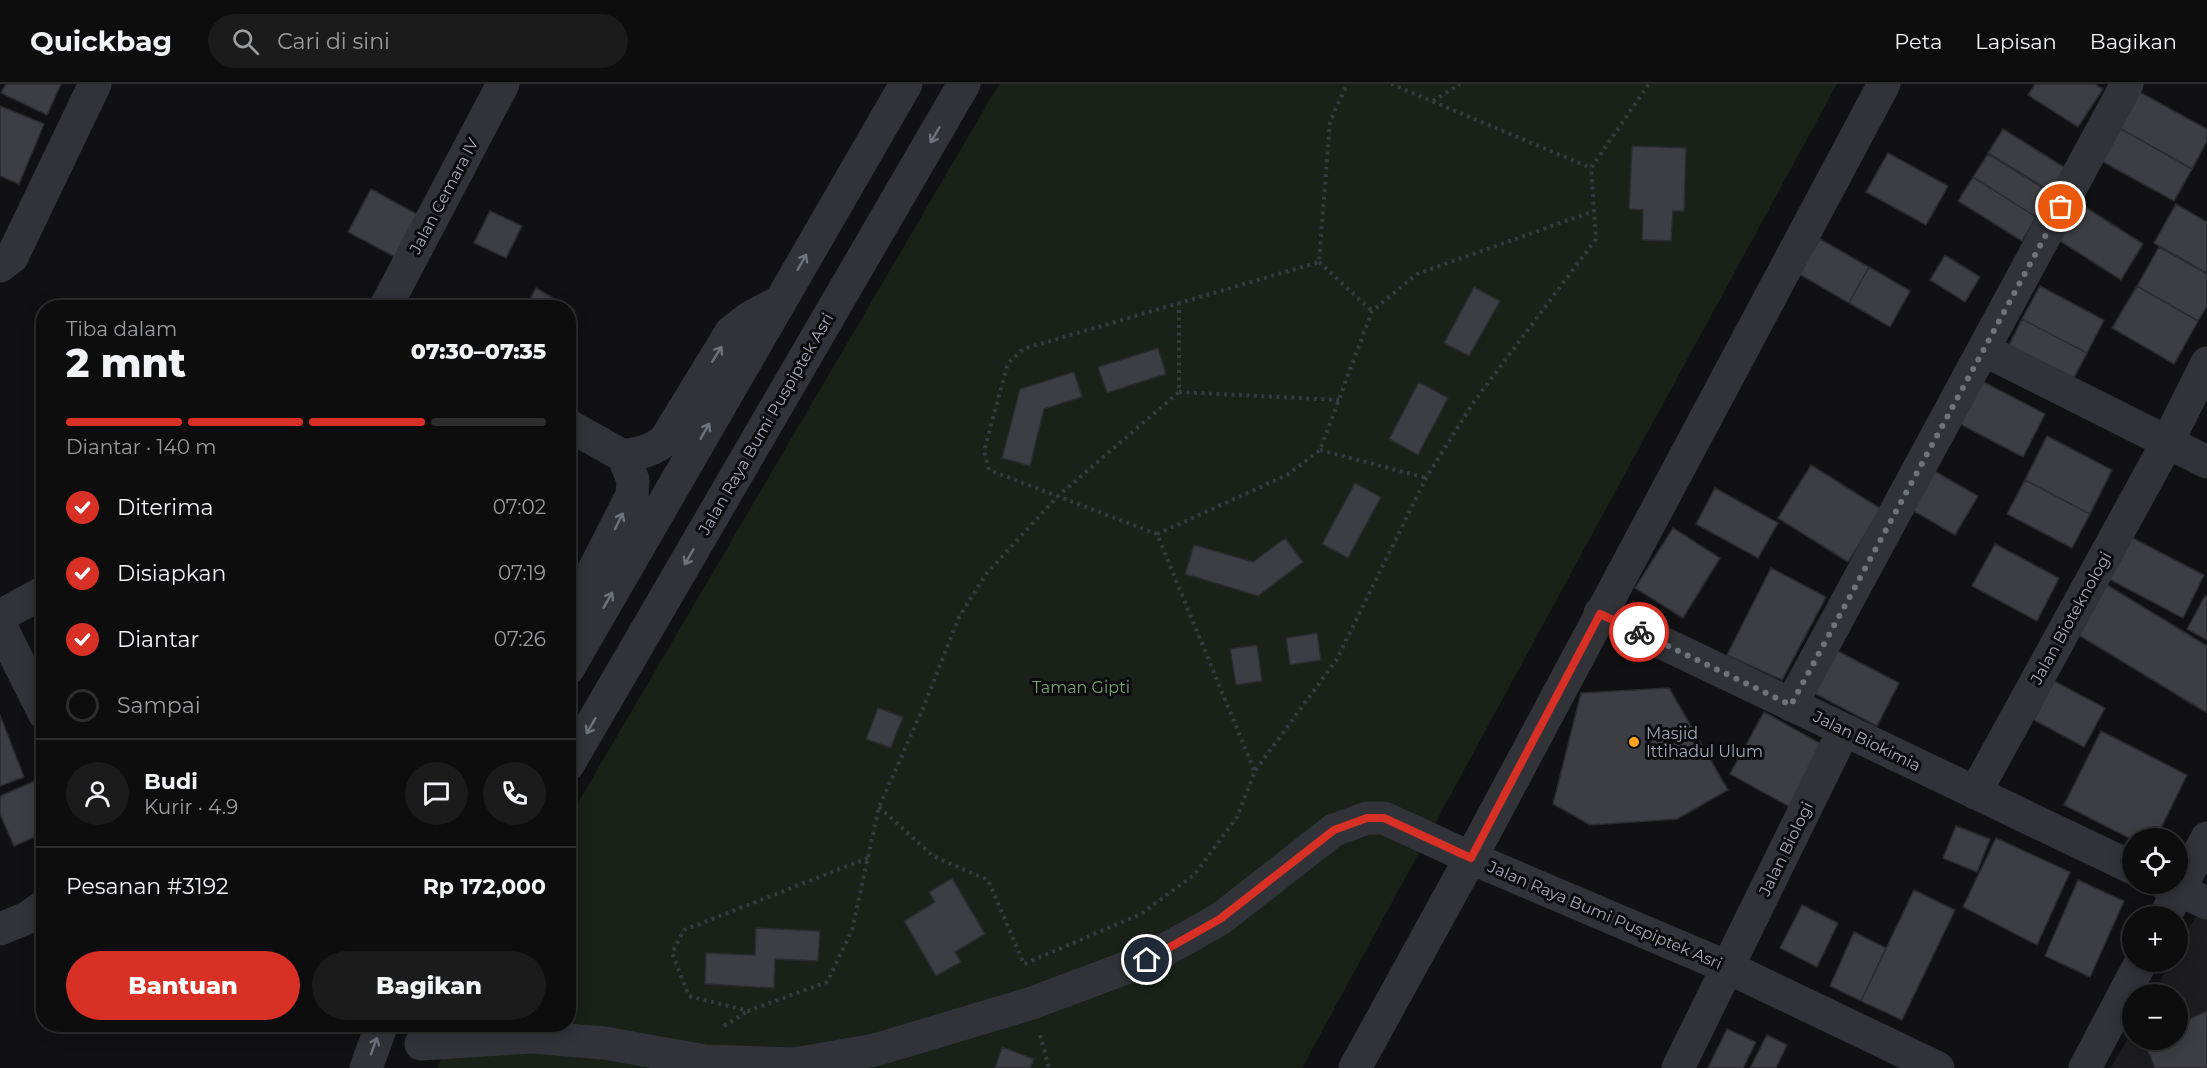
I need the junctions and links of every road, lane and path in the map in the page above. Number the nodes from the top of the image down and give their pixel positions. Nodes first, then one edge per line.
1 (95, 84) edge
2 (503, 84) edge
3 (906, 84) edge
4 (964, 84) edge
5 (1347, 84) edge
6 (1391, 84) edge
7 (1460, 84) edge
8 (1648, 84) edge
9 (1884, 84) edge
10 (2127, 84) edge
11 (1433, 101) junction
12 (1591, 168) junction
13 (1594, 211) junction
14 (1319, 262) junction
15 (0, 266) edge
16 (389, 300) edge
17 (778, 303) junction
18 (1179, 303) junction
19 (1372, 311) junction
20 (1984, 350) junction
21 (2207, 363) edge
22 (1179, 392) junction
23 (1339, 400) junction
24 (576, 431) edge
25 (2168, 443) junction
26 (1320, 450) junction
27 (623, 456) junction
28 (2207, 462) edge
29 (1426, 478) junction
30 (1058, 496) junction
31 (1157, 534) junction
32 (36, 596) edge
33 (576, 611) edge
34 (1600, 614) junction
35 (0, 616) edge
36 (0, 625) edge
37 (576, 655) edge
38 (36, 696) edge
39 (1791, 705) junction
40 (1844, 730) junction
41 (576, 751) edge
42 (1255, 771) junction
43 (1975, 793) junction
44 (879, 807) junction
45 (2207, 838) edge
46 (868, 858) junction
47 (1471, 858) junction
48 (2122, 863) edge
49 (2179, 898) edge
50 (36, 912) edge
51 (0, 929) edge
52 (1728, 967) junction
53 (2136, 972) edge
54 (378, 1032) edge
55 (420, 1046) edge
56 (366, 1068) edge
57 (1355, 1068) edge
58 (1678, 1068) edge
59 (1938, 1068) edge
60 (2085, 1068) edge

1 - 15 street
2 - 16 street, Jalan Cemara IV
17 -> 3 street
4 -> 41 street, Jalan Raya Bumi Puspiptek Asri
5 - 14 path
6 - 11 path
7 - 11 path
8 - 12 path
9 - 34 street
10 - 20 street
11 - 12 path
12 - 13 path
13 - 19 path
13 - 29 path
14 - 18 path
14 - 19 path
27 -> 17 street
37 -> 17 street
18 - 22 path
18 - 30 path
19 - 23 path
20 - 25 street
20 - 39 street
21 - 25 street, Jalan Bioteknologi
22 - 23 path
22 - 30 path
23 - 26 path
24 - 27 street
25 - 28 street
25 - 43 street, Jalan Bioteknologi
26 - 29 path
26 - 31 path
33 -> 27 street
29 - 42 path
30 - 31 path
30 - 44 path
31 - 42 path
32 - 35 street
34 - 39 street, Jalan Biokimia
34 - 47 street
36 - 38 street
39 - 40 street, Jalan Biokimia
40 - 43 street, Jalan Biokimia
40 - 52 street, Jalan Biologi
42 - 44 path
43 - 48 street, Jalan Biokimia
44 - 46 path
45 - 49 street
46 - 46 path
47 - 52 street, Jalan Raya Bumi Puspiptek Asri
47 - 55 street, Jalan Raya Bumi Puspiptek Asri
47 - 57 street
50 - 51 street
52 - 58 street, Jalan Biologi
52 - 59 street, Jalan Raya Bumi Puspiptek Asri
53 - 60 street
56 -> 54 street

